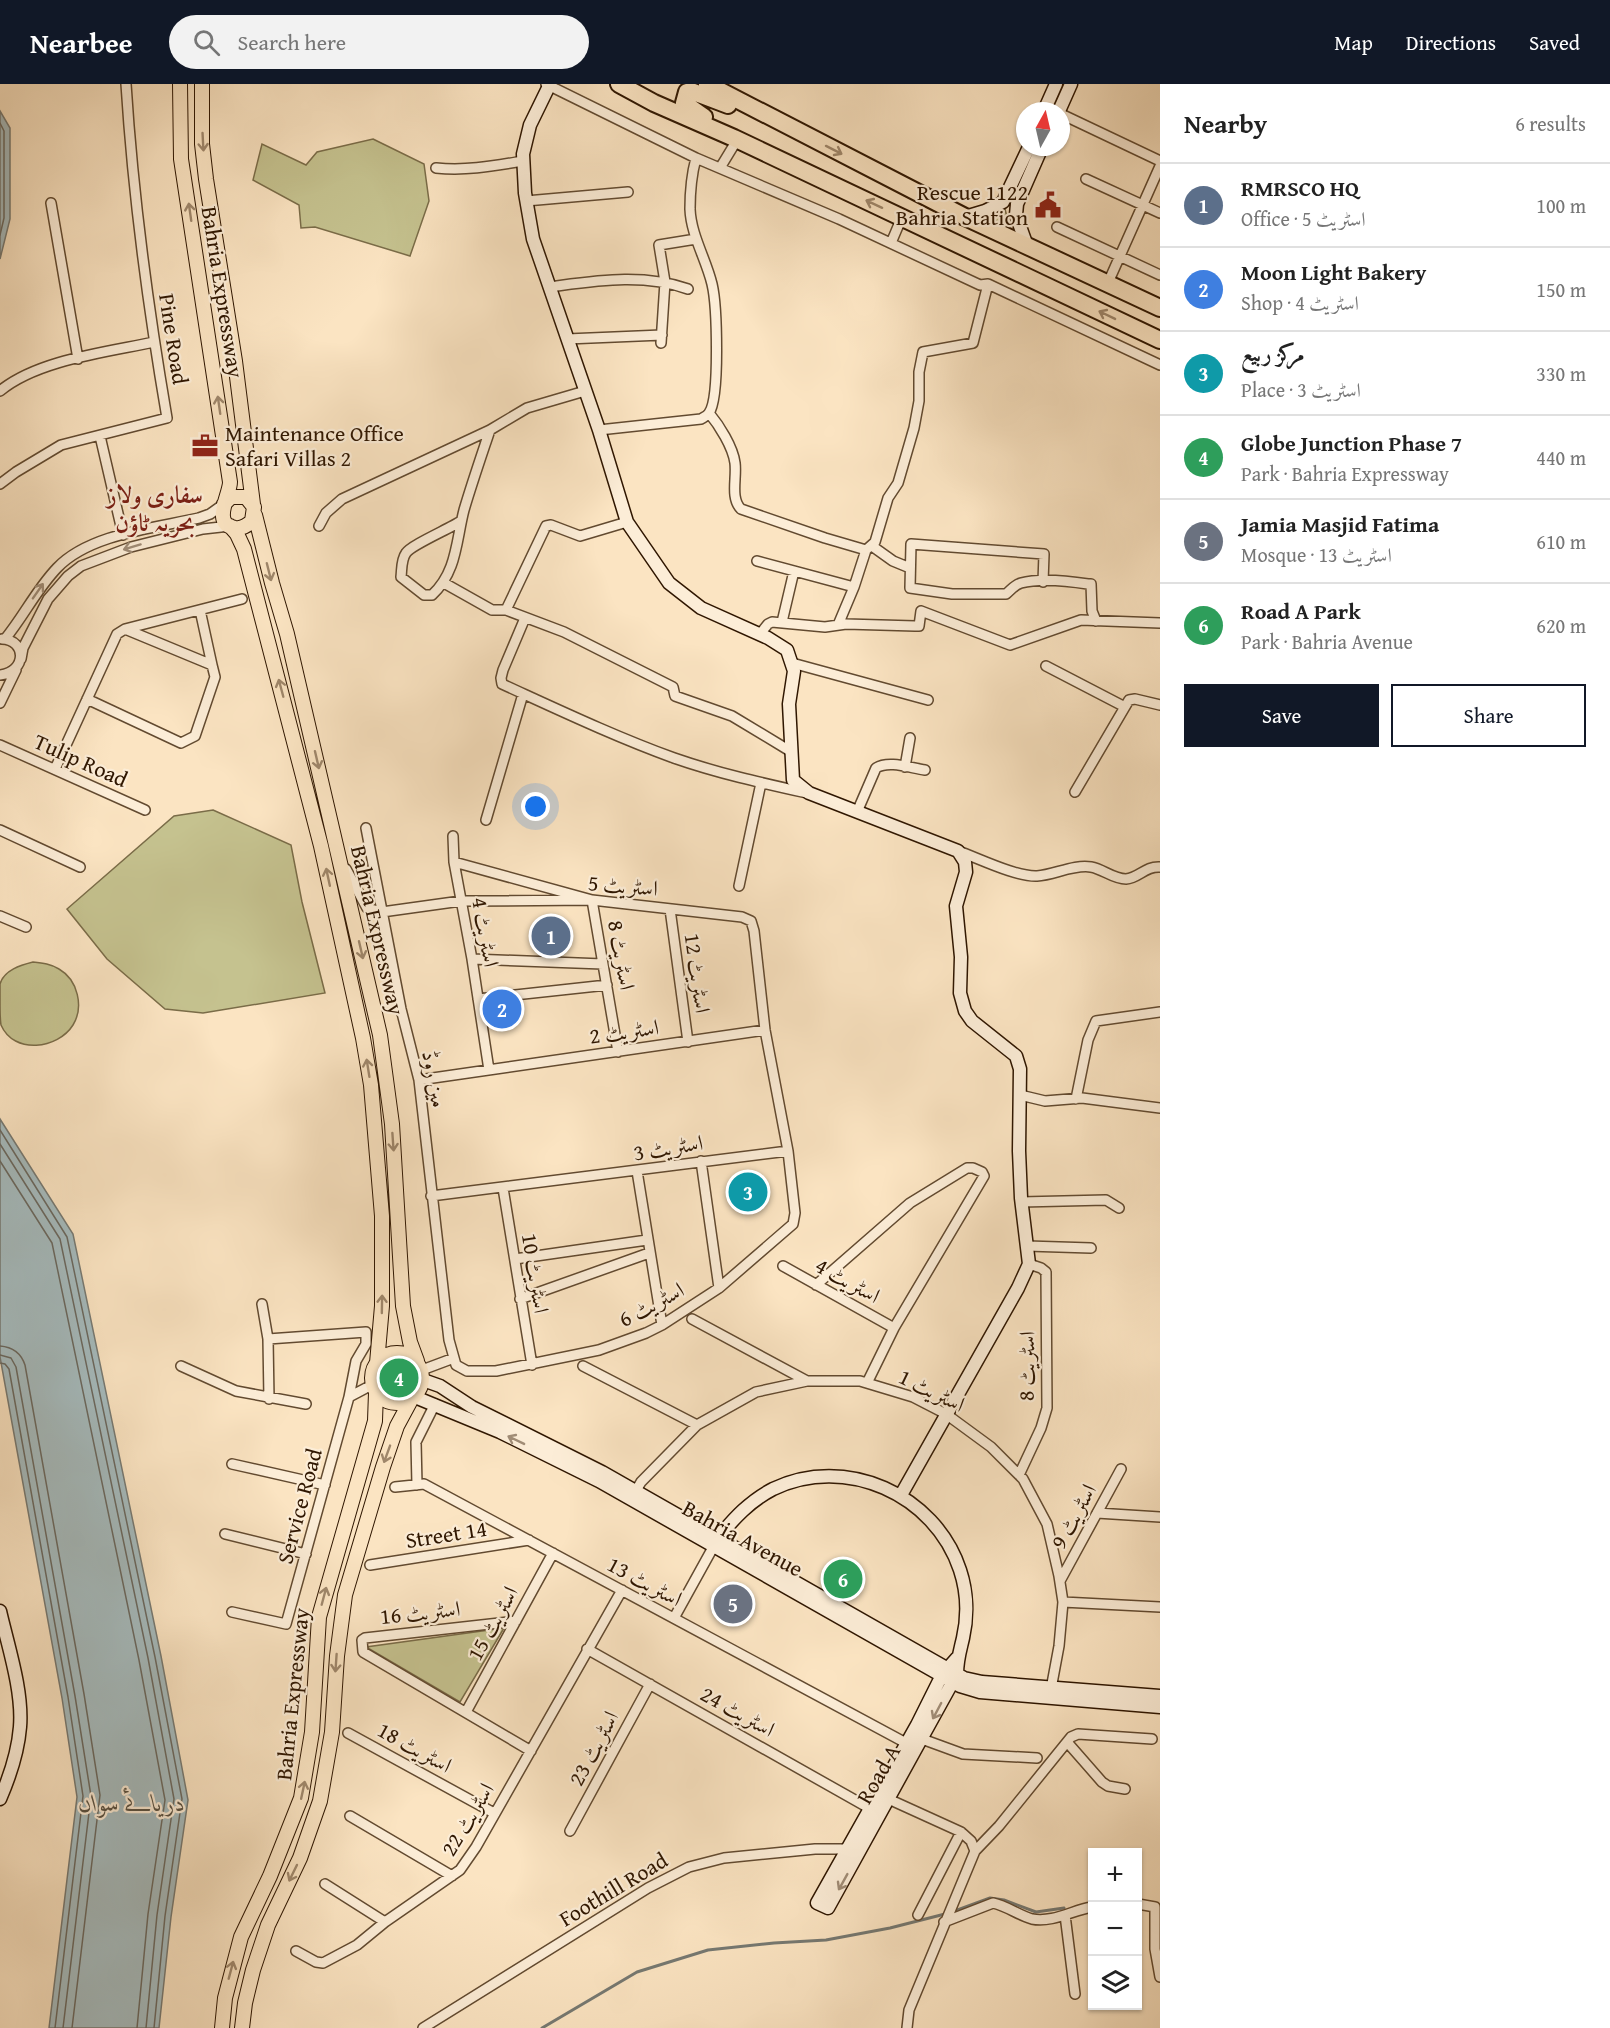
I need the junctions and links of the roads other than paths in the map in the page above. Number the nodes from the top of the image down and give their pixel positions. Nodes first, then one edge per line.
1 (126, 84) edge
2 (180, 84) edge
3 (202, 84) edge
4 (619, 84) edge
5 (707, 84) edge
6 (1056, 84) edge
7 (1071, 84) edge
8 (548, 85) edge
9 (1048, 102) edge
10 (1064, 102) edge
11 (1070, 118) edge
12 (800, 132) junction
13 (735, 139) junction
14 (1025, 156) edge
15 (1038, 156) edge
16 (696, 158) junction
17 (523, 161) junction
18 (1160, 161) edge
19 (1160, 166) edge
20 (436, 168) dead end
21 (720, 168) junction
22 (1086, 179) dead end
23 (628, 192) dead end
24 (526, 201) junction
25 (51, 203) dead end
26 (1142, 205) junction
27 (1160, 213) edge
28 (902, 217) junction
29 (965, 218) junction
30 (1057, 226) dead end
31 (696, 239) junction
32 (891, 243) junction
33 (1027, 246) junction
34 (1120, 256) junction
35 (1160, 275) edge
36 (665, 282) junction
37 (988, 284) junction
38 (1107, 285) junction
39 (549, 287) junction
40 (688, 289) dead end
41 (1160, 309) edge
42 (567, 339) junction
43 (1160, 340) edge
44 (154, 342) junction
45 (78, 359) junction
46 (1160, 365) edge
47 (0, 391) edge
48 (585, 391) junction
49 (709, 413) junction
50 (490, 430) junction
51 (599, 430) junction
52 (100, 436) junction
53 (0, 484) edge
54 (224, 504) junction
55 (254, 509) junction
56 (461, 522) junction
57 (627, 522) junction
58 (230, 526) junction
59 (319, 526) dead end
60 (123, 535) junction
61 (869, 548) junction
62 (757, 561) dead end
63 (910, 568) junction
64 (794, 572) junction
65 (1043, 582) junction
66 (444, 583) junction
67 (854, 587) junction
68 (242, 599) dead end
69 (200, 610) junction
70 (506, 610) junction
71 (525, 618) junction
72 (1096, 621) junction
73 (782, 622) junction
74 (1160, 622) edge
75 (838, 625) junction
76 (125, 629) junction
77 (760, 634) junction
78 (3, 639) edge
79 (792, 663) junction
80 (19, 664) junction
81 (212, 665) junction
82 (1046, 666) dead end
83 (0, 675) edge
84 (523, 694) junction
85 (87, 699) junction
86 (928, 700) dead end
87 (0, 703) edge
88 (1160, 705) edge
89 (1125, 707) junction
90 (910, 738) dead end
91 (0, 745) edge
92 (790, 751) junction
93 (905, 767) junction
94 (55, 769) junction
95 (925, 770) dead end
96 (761, 783) junction
97 (1075, 792) dead end
98 (809, 793) junction
99 (145, 810) dead end
100 (857, 812) junction
101 (486, 820) dead end
102 (366, 828) dead end
103 (0, 830) edge
104 (453, 836) dead end
105 (958, 851) junction
106 (340, 859) junction
107 (454, 862) junction
108 (80, 867) dead end
109 (1160, 867) edge
110 (739, 886) dead end
111 (592, 900) junction
112 (461, 901) junction
113 (670, 909) junction
114 (382, 912) junction
115 (0, 916) edge
116 (26, 927) dead end
117 (472, 958) junction
118 (603, 964) junction
119 (607, 985) junction
120 (478, 999) junction
121 (1160, 1012) edge
122 (765, 1030) junction
123 (688, 1042) junction
124 (618, 1052) junction
125 (489, 1070) junction
126 (419, 1080) junction
127 (1020, 1095) junction
128 (1076, 1099) junction
129 (1160, 1108) edge
130 (788, 1150) junction
131 (701, 1161) junction
132 (637, 1171) junction
133 (503, 1188) junction
134 (431, 1196) junction
135 (1021, 1202) junction
136 (1119, 1208) dead end
137 (647, 1240) junction
138 (1027, 1246) junction
139 (1091, 1248) dead end
140 (649, 1253) junction
141 (515, 1259) junction
142 (1029, 1264) junction
143 (783, 1266) dead end
144 (816, 1284) junction
145 (719, 1288) junction
146 (520, 1299) junction
147 (262, 1304) dead end
148 (692, 1319) dead end
149 (662, 1325) junction
150 (894, 1328) junction
151 (268, 1339) junction
152 (454, 1358) junction
153 (377, 1363) junction
154 (532, 1365) junction
155 (181, 1366) dead end
156 (584, 1366) dead end
157 (420, 1370) junction
158 (807, 1381) junction
159 (867, 1383) junction
160 (375, 1389) junction
161 (348, 1397) junction
162 (269, 1399) junction
163 (413, 1399) junction
164 (306, 1404) dead end
165 (435, 1404) junction
166 (946, 1414) junction
167 (697, 1425) junction
168 (232, 1464) dead end
169 (1121, 1469) dead end
170 (1019, 1474) junction
171 (325, 1485) junction
172 (417, 1485) junction
173 (395, 1487) dead end
174 (633, 1495) junction
175 (901, 1495) junction
176 (1097, 1513) junction
177 (1160, 1517) edge
178 (225, 1534) dead end
179 (529, 1540) junction
180 (716, 1542) junction
181 (553, 1553) junction
182 (306, 1554) junction
183 (370, 1566) dead end
184 (1059, 1581) junction
185 (622, 1590) junction
186 (1063, 1602) junction
187 (1160, 1607) edge
188 (0, 1611) edge
189 (232, 1612) dead end
190 (674, 1618) junction
191 (516, 1621) junction
192 (587, 1648) junction
193 (950, 1675) junction
194 (650, 1684) junction
195 (1051, 1689) junction
196 (1160, 1696) edge
197 (1160, 1707) edge
198 (466, 1712) junction
199 (348, 1733) dead end
200 (922, 1739) junction
201 (1152, 1739) dead end
202 (1067, 1742) junction
203 (906, 1743) junction
204 (531, 1751) junction
205 (1037, 1758) dead end
206 (1125, 1789) dead end
207 (883, 1796) junction
208 (0, 1797) edge
209 (869, 1808) junction
210 (494, 1813) junction
211 (350, 1816) dead end
212 (570, 1831) dead end
213 (961, 1832) junction
214 (846, 1849) junction
215 (975, 1851) junction
216 (452, 1876) junction
217 (325, 1884) dead end
218 (1142, 1905) edge
219 (1088, 1908) edge
220 (918, 1915) dead end
221 (1065, 1915) junction
222 (945, 1920) junction
223 (385, 1922) junction
224 (296, 1951) dead end
225 (1160, 1977) edge
226 (1075, 1994) dead end
227 (222, 2028) edge
228 (242, 2028) edge
229 (423, 2028) edge
230 (907, 2028) edge

1 - 44 street, Pine Road
54 -> 2 main road, Bahria Expressway
3 -> 55 main road, Bahria Expressway
4 - 13 highway
5 - 12 highway
6 - 9 street
7 - 10 street
8 - 16 street
8 - 17 street
11 - 18 street
12 - 13 highway
12 -> 29 highway
13 - 21 street
28 -> 13 highway
14 - 29 street
15 - 33 street
16 - 21 street
16 - 31 street
17 - 20 street
17 - 24 street
19 - 26 street
21 - 32 street
22 - 26 street
23 - 24 street
24 - 39 street
25 - 45 street
26 - 27 street
26 - 34 street
28 - 32 street
43 -> 28 highway
29 - 33 highway
30 - 34 street
31 - 36 street
31 - 49 street
32 - 37 street
33 - 38 highway
34 - 35 street
34 - 38 street
36 - 39 street
36 - 40 street
36 - 42 street
37 - 46 street
37 - 61 street
38 - 41 highway
39 - 42 street
42 - 48 street
44 - 45 street
44 - 52 street, Pine Road
45 - 47 street
48 - 50 street
48 - 51 street
49 - 51 street
49 - 61 street
50 - 56 street
50 - 59 street
51 - 57 street
52 - 53 street, Pine Road
52 - 60 street
54 - 55 main road
54 - 58 main road
54 - 60 street
55 - 58 main road
55 -> 106 main road, Bahria Expressway
56 - 66 street
56 - 66 street
57 - 70 street
57 - 77 street
58 -> 80 street
153 -> 58 main road, Bahria Expressway
78 -> 60 street
61 - 63 street
61 - 67 street
62 - 64 street
63 - 65 street
63 - 65 street
64 - 67 street
64 - 73 street
65 - 72 street
66 - 70 street
67 - 75 street
68 - 69 street
69 - 76 street
69 - 81 street
70 - 71 street
71 - 84 street
71 - 92 street
72 - 74 street
72 - 75 street
73 - 75 street
73 - 77 street
76 - 81 street
76 - 85 street
77 - 79 street
78 - 80 street
79 - 86 street
79 - 92 street
80 - 83 street
80 - 87 street
81 - 85 street
82 - 89 street
84 - 96 street
84 - 101 street
85 - 94 street
88 - 89 street
89 - 97 street
90 - 93 street
91 - 94 street, Tulip Road
92 - 98 street
93 - 95 street
93 - 100 street
94 - 99 street, Tulip Road
96 - 98 street
96 - 110 street
98 - 100 street
100 - 105 street
102 - 114 street, مین روڈ
103 - 108 street
104 - 107 street, اسٹریٹ 4
105 - 109 street
105 - 127 street
106 - 114 street
106 -> 157 main road, Bahria Expressway
107 - 111 street
107 - 112 street, اسٹریٹ 4
111 - 112 street, اسٹریٹ 5
111 - 113 street, اسٹریٹ 5
111 - 118 street, اسٹریٹ 8
112 - 114 street, اسٹریٹ 5
112 - 117 street, اسٹریٹ 4
113 - 122 street, اسٹریٹ 5
113 - 123 street, اسٹریٹ 12
114 - 126 street, مین روڈ
115 - 116 street
117 - 118 street
117 - 120 street, اسٹریٹ 4
118 - 119 street, اسٹریٹ 8
119 - 120 street
119 - 124 street, اسٹریٹ 8
120 - 125 street, اسٹریٹ 4
121 - 128 street
122 - 123 street, اسٹریٹ 2
122 - 130 street
123 - 124 street, اسٹریٹ 2
124 - 125 street, اسٹریٹ 2
125 - 126 street, اسٹریٹ 2
126 - 134 street, مین روڈ
127 - 128 street
127 - 135 street
128 - 129 street
130 - 131 street, اسٹریٹ 3
130 - 145 street, اسٹریٹ 6
131 - 132 street, اسٹریٹ 3
131 - 145 street
132 - 133 street, اسٹریٹ 3
132 - 137 street
133 - 134 street, اسٹریٹ 3
133 - 141 street, اسٹریٹ 10
134 - 152 street, مین روڈ
135 - 136 street
135 - 138 street
137 - 140 street
137 - 141 street
138 - 139 street
138 - 142 street
140 - 146 street
140 - 149 street
141 - 146 street, اسٹریٹ 10
142 - 166 street
142 - 170 street, اسٹریٹ 8
143 - 144 street, اسٹریٹ 4
144 - 150 street, اسٹریٹ 4
144 - 150 street
145 - 149 street, اسٹریٹ 6
146 - 154 street, اسٹریٹ 10
147 - 151 street
148 - 158 street
149 - 154 street, اسٹریٹ 6
150 - 159 street
151 - 161 street, Service Road
151 - 162 street
152 - 154 street, اسٹریٹ 6
152 - 157 street
153 - 157 main road
153 - 160 main road
155 - 162 street
156 - 167 street
157 - 163 main road
157 - 174 street, Bahria Avenue
158 - 159 street, اسٹریٹ 1
158 - 167 street, اسٹریٹ 1
159 - 166 street, اسٹریٹ 1
160 - 161 street
160 - 163 main road
227 -> 160 main road, Bahria Expressway
161 - 171 street, Service Road
162 - 164 street
163 - 165 street, Bahria Avenue
163 -> 228 main road, Bahria Expressway
165 - 172 street
174 -> 165 street, Bahria Avenue
166 - 170 street, اسٹریٹ 1
166 - 175 street
167 - 174 street, اسٹریٹ 1
168 - 171 street
169 - 176 street, اسٹریٹ 9
170 - 184 street, اسٹریٹ 1
171 - 182 street, Service Road
172 - 173 street, اسٹریٹ 13
172 - 179 street, اسٹریٹ 13
174 - 180 street, Bahria Avenue
175 - 180 street, Road A
175 - 193 street, Road A
176 - 177 street
176 - 184 street, اسٹریٹ 9
178 - 182 street
179 - 181 street, اسٹریٹ 13
179 - 183 street, Street 14
180 - 190 street
180 - 193 street, Bahria Avenue
181 - 185 street, اسٹریٹ 13
181 - 191 street, اسٹریٹ 15
182 - 189 street, Service Road
184 - 186 street, اسٹریٹ 1
185 - 190 street, اسٹریٹ 13
185 - 192 street, اسٹریٹ 22
186 - 187 street
186 - 195 street, اسٹریٹ 1
188 - 208 street
190 - 203 street, اسٹریٹ 13
191 - 198 street, اسٹریٹ 15
191 - 198 street, اسٹریٹ 16
192 - 194 street, اسٹریٹ 24
192 - 204 street, اسٹریٹ 22
193 - 195 street, Bahria Avenue
193 - 197 street, Bahria Avenue
193 -> 200 street, Road A
193 - 203 street, Road A
194 - 209 street, اسٹریٹ 24
194 - 212 street, اسٹریٹ 23
195 - 196 street, Bahria Avenue
198 - 204 street
199 - 210 street, اسٹریٹ 18
200 - 205 street
200 - 207 street, Road A
201 - 202 street
202 - 206 street
202 - 215 street
203 - 207 street, Road A
204 - 210 street, اسٹریٹ 22
207 - 209 street, Road A
207 - 213 street
207 -> 214 street, Road A
209 - 214 street, Road A
210 - 216 street, اسٹریٹ 22
211 - 216 street
213 - 215 street
213 - 220 street
214 - 229 street, Foothill Road
215 - 222 street
216 - 223 street, اسٹریٹ 22
217 - 223 street
218 - 225 street
219 - 221 street
221 - 222 street
221 - 226 street
222 - 230 street
223 - 224 street, اسٹریٹ 22

